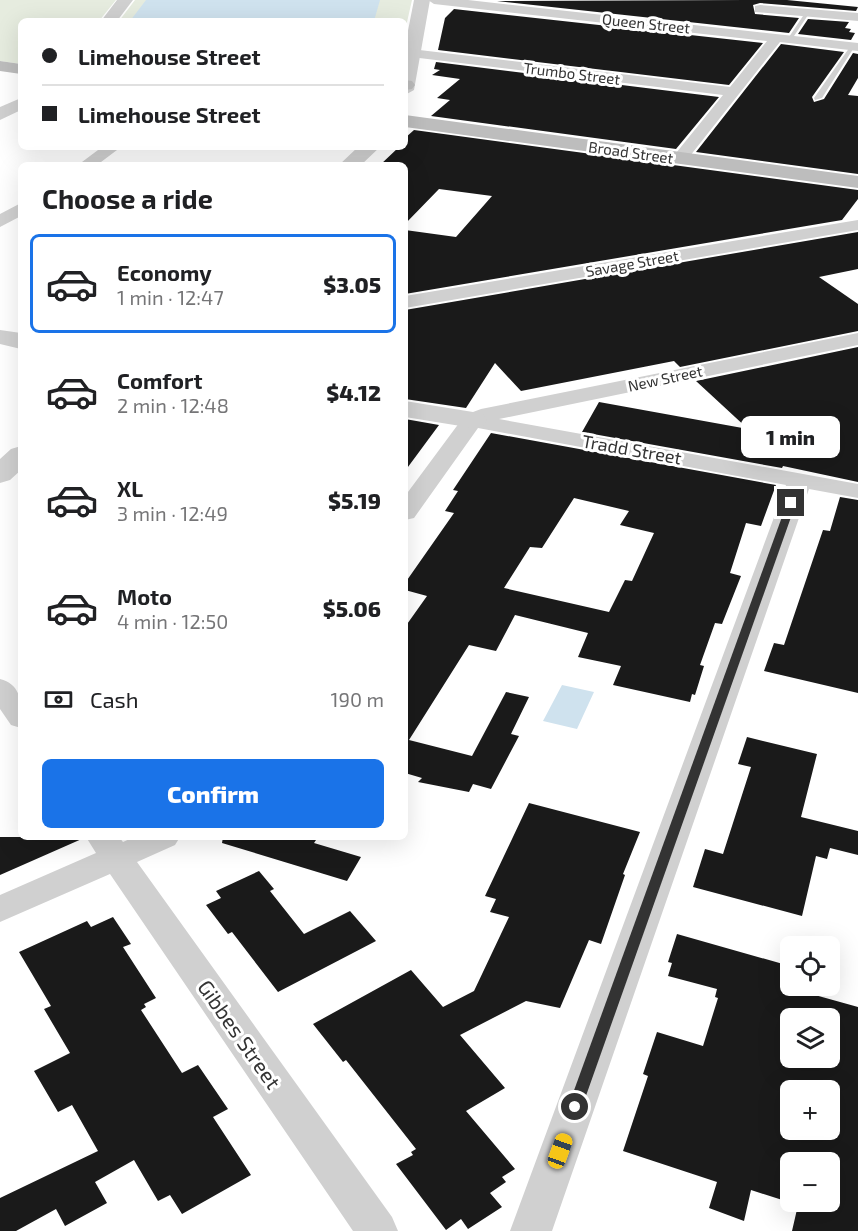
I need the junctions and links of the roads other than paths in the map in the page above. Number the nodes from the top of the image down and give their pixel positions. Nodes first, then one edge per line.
1 (125, 0) edge
2 (422, 0) edge
3 (434, 0) edge
4 (609, 4) dead end
5 (760, 9) dead end
6 (807, 12) junction
7 (858, 17) edge
8 (111, 18) edge
9 (595, 18) junction
10 (783, 39) junction
11 (855, 46) edge
12 (411, 53) junction
13 (0, 66) edge
14 (18, 69) edge
15 (408, 70) edge
16 (733, 92) junction
17 (818, 98) dead end
18 (18, 104) edge
19 (0, 114) edge
20 (408, 121) edge
21 (108, 150) edge
22 (367, 150) edge
23 (680, 158) junction
24 (90, 162) edge
25 (353, 162) edge
26 (858, 182) edge
27 (18, 210) edge
28 (0, 222) edge
29 (858, 225) edge
30 (408, 301) edge
31 (0, 337) edge
32 (858, 339) edge
33 (18, 340) edge
34 (408, 409) edge
35 (473, 420) junction
36 (18, 458) edge
37 (0, 474) edge
38 (800, 480) junction
39 (858, 490) edge
40 (408, 509) edge
41 (0, 688) edge
42 (18, 714) edge
43 (150, 840) edge
44 (110, 848) edge
45 (0, 909) edge
46 (377, 1231) edge
47 (531, 1231) edge

1 - 8 street
2 - 12 street
3 - 9 street, Queen Street
4 - 9 street
5 - 6 street
6 - 7 street
6 - 10 lane
9 - 10 street, Queen Street
10 - 11 street, Queen Street
10 - 16 street
11 - 17 lane
12 - 15 street
12 - 16 street, Trumbo Street
13 - 14 main road
16 - 23 street
18 - 19 street
20 - 23 main road, Broad Street
21 - 24 street
22 - 25 street
23 - 26 main road, Broad Street
27 - 28 street
29 - 30 street, Savage Street
31 - 33 street
32 - 35 street, New Street
34 - 35 street, Tradd Street
35 - 38 street, Tradd Street
35 - 40 street
36 - 37 street
38 - 39 street, Tradd Street
38 - 47 street
41 - 42 street
43 - 44 street
44 - 45 street
44 - 46 street, Gibbes Street

